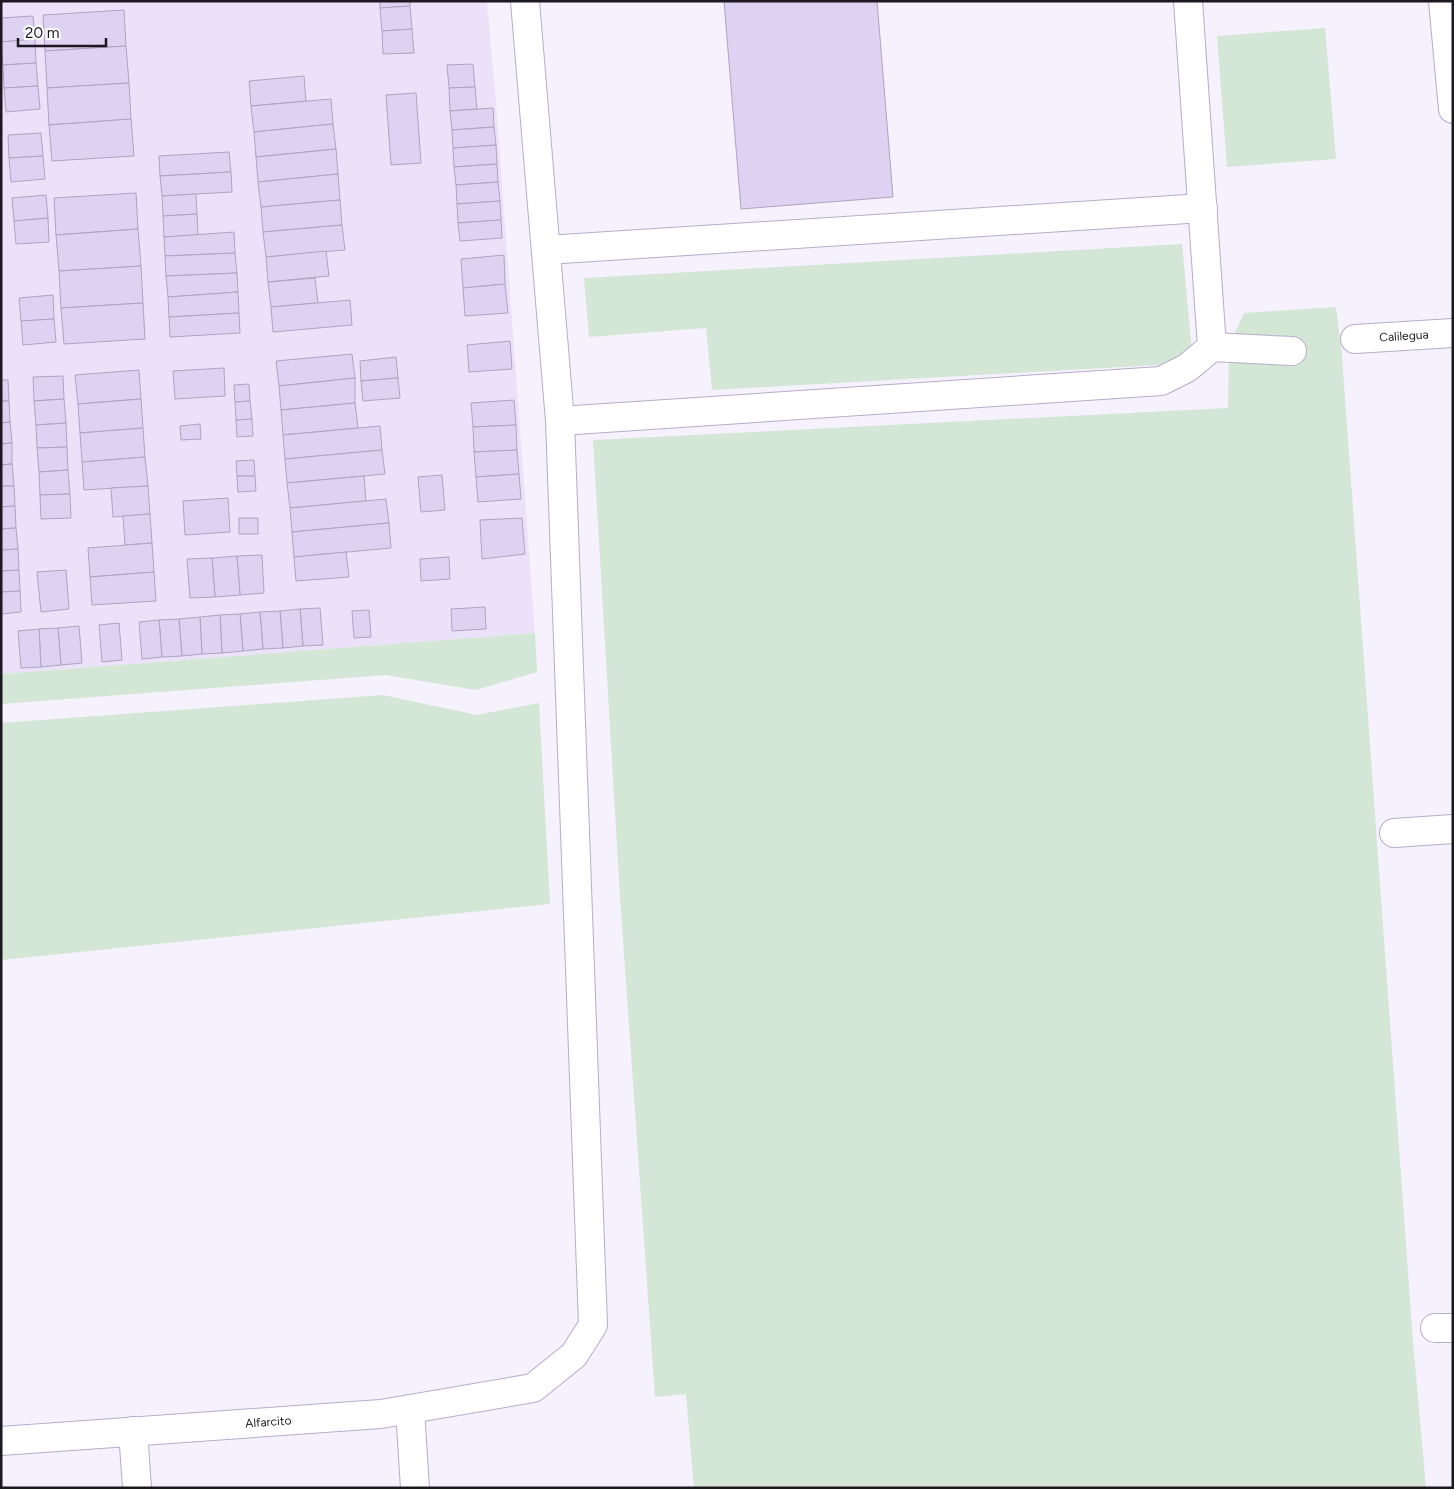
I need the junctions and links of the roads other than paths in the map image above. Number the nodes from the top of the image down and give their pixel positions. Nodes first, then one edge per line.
1 (525, 1) edge
2 (1188, 1) edge
3 (1443, 1) edge
4 (1453, 109) edge
5 (1203, 208) junction
6 (546, 250) junction
7 (1453, 333) edge
8 (1355, 339) dead end
9 (1212, 347) junction
10 (1292, 351) dead end
11 (560, 421) junction
12 (1453, 829) edge
13 (1394, 834) dead end
14 (410, 1409) junction
15 (132, 1431) junction
16 (1, 1441) edge
17 (137, 1488) edge
18 (415, 1488) edge

1 - 6 street
2 - 5 street
3 - 4 street
5 - 6 street
5 - 9 street
6 - 11 street
7 - 8 street, Calilegua
9 - 10 street
9 - 11 street
11 - 14 street, Alfarcito
12 - 13 street
14 - 15 street, Alfarcito
14 - 18 street
15 - 16 street, Alfarcito
15 - 17 street

